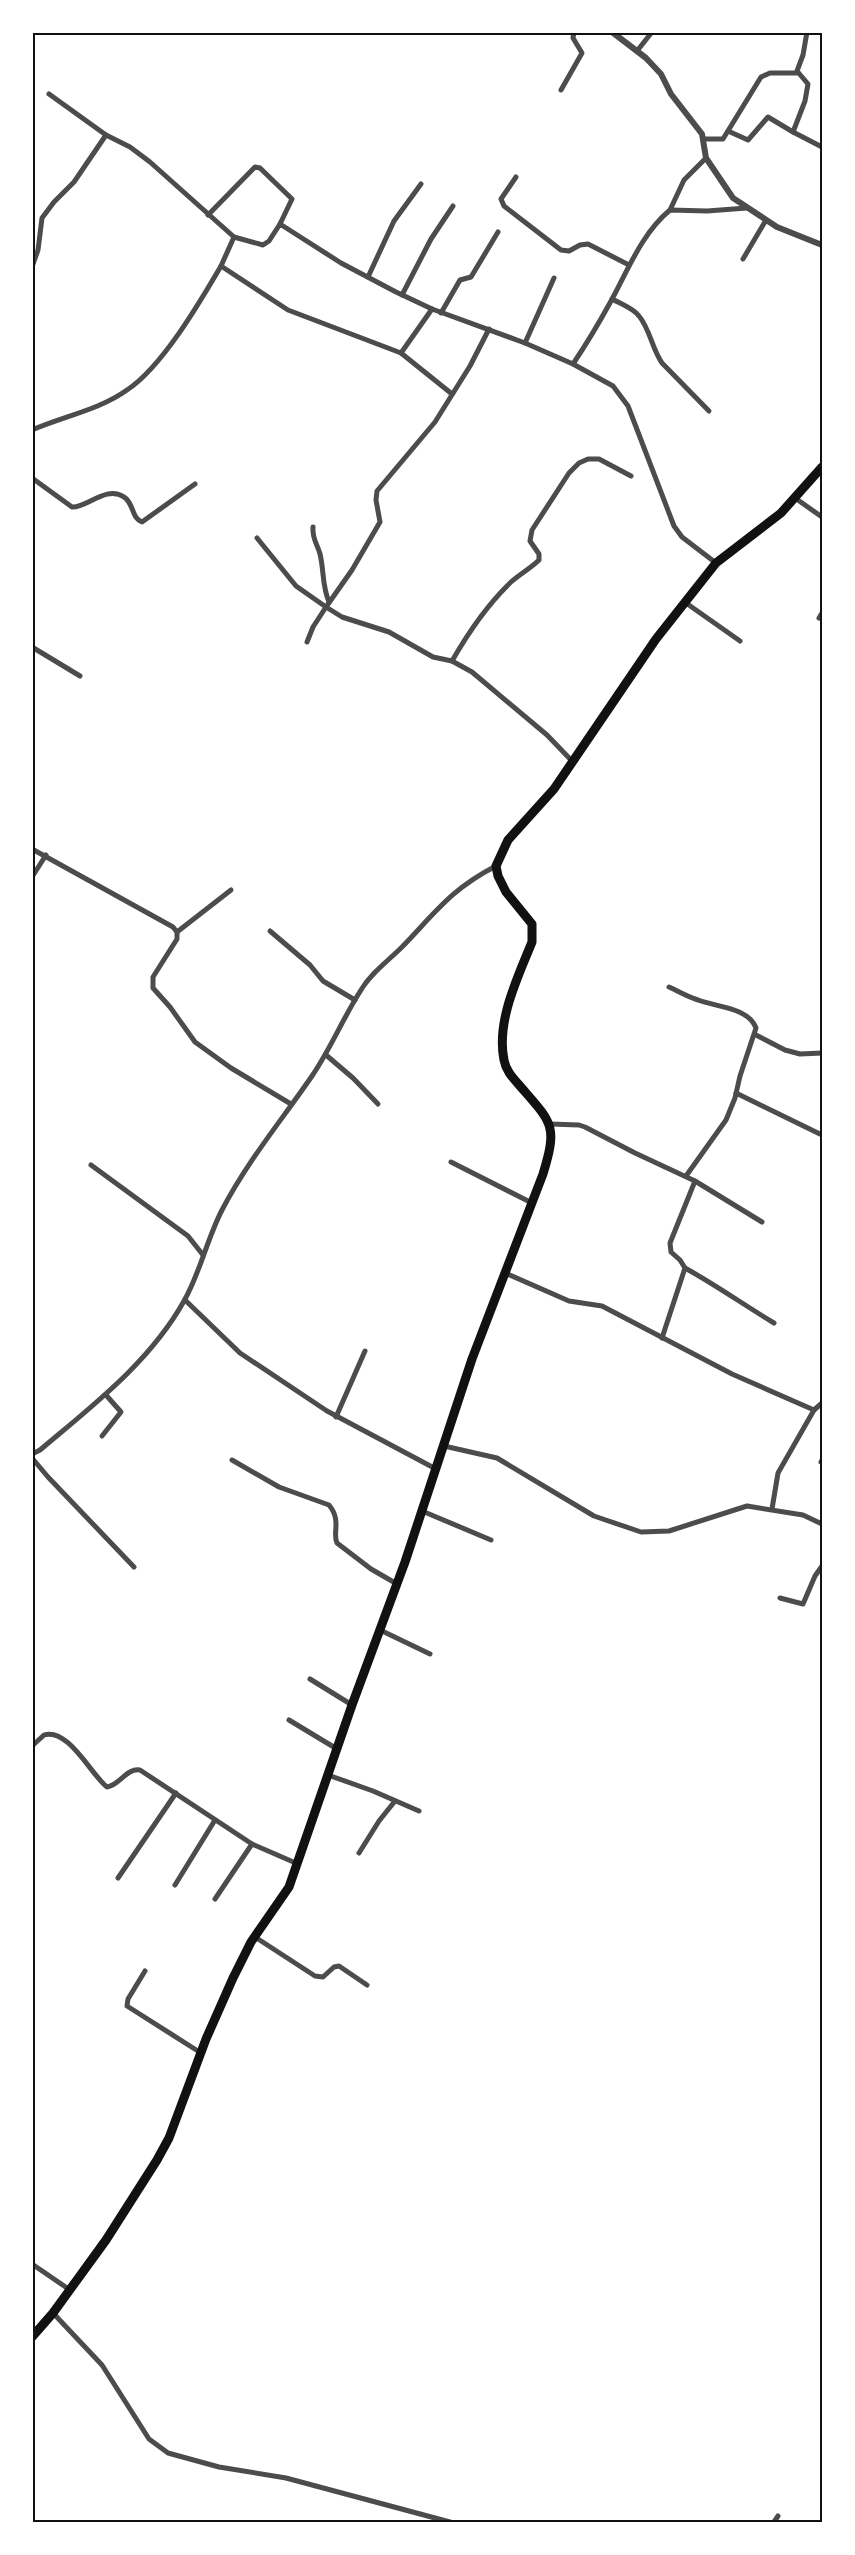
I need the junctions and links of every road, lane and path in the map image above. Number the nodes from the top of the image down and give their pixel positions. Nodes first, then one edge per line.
1 (574, 32) edge
2 (612, 32) edge
3 (652, 32) edge
4 (807, 32) edge
5 (637, 51) junction
6 (797, 73) junction
7 (561, 90) dead end
8 (49, 94) dead end
9 (728, 131) junction
10 (793, 132) junction
11 (106, 135) junction
12 (703, 139) junction
13 (822, 147) edge
14 (706, 158) junction
15 (516, 177) dead end
16 (421, 184) dead end
17 (453, 206) dead end
18 (747, 208) junction
19 (670, 210) junction
20 (208, 215) junction
21 (766, 220) junction
22 (280, 224) junction
23 (498, 232) dead end
24 (234, 237) junction
25 (822, 245) edge
26 (743, 259) dead end
27 (629, 265) junction
28 (221, 266) junction
29 (32, 268) edge
30 (368, 276) junction
31 (554, 278) dead end
32 (402, 295) junction
33 (612, 299) junction
34 (432, 310) junction
35 (442, 313) junction
36 (489, 329) junction
37 (526, 343) junction
38 (401, 353) junction
39 (573, 364) junction
40 (452, 394) junction
41 (709, 411) dead end
42 (32, 430) edge
43 (822, 467) edge
44 (631, 476) dead end
45 (32, 478) edge
46 (196, 484) dead end
47 (795, 498) junction
48 (822, 517) edge
49 (313, 527) dead end
50 (258, 538) dead end
51 (716, 563) junction
52 (686, 603) junction
53 (328, 605) junction
54 (740, 641) dead end
55 (307, 642) dead end
56 (32, 646) edge
57 (452, 661) junction
58 (80, 676) dead end
59 (573, 762) junction
60 (32, 849) edge
61 (46, 855) junction
62 (496, 866) junction
63 (32, 878) edge
64 (231, 890) dead end
65 (177, 932) junction
66 (270, 932) dead end
67 (669, 987) dead end
68 (355, 1000) junction
69 (756, 1035) junction
70 (822, 1053) edge
71 (326, 1056) junction
72 (736, 1093) junction
73 (291, 1104) junction
74 (378, 1104) dead end
75 (550, 1124) junction
76 (822, 1135) edge
77 (451, 1162) dead end
78 (91, 1165) dead end
79 (686, 1176) junction
80 (695, 1181) junction
81 (532, 1204) junction
82 (762, 1222) dead end
83 (203, 1255) junction
84 (685, 1268) junction
85 (505, 1273) junction
86 (185, 1300) junction
87 (774, 1323) dead end
88 (662, 1338) junction
89 (364, 1351) dead end
90 (106, 1395) junction
91 (822, 1403) edge
92 (814, 1410) junction
93 (336, 1416) junction
94 (102, 1436) dead end
95 (444, 1446) junction
96 (32, 1454) edge
97 (32, 1458) edge
98 (232, 1460) dead end
99 (436, 1469) junction
100 (772, 1510) junction
101 (422, 1511) junction
102 (822, 1524) edge
103 (491, 1540) dead end
104 (822, 1566) edge
105 (134, 1568) dead end
106 (397, 1584) junction
107 (780, 1598) dead end
108 (380, 1630) junction
109 (430, 1654) dead end
110 (310, 1678) dead end
111 (352, 1705) junction
112 (289, 1720) dead end
113 (32, 1746) edge
114 (337, 1749) junction
115 (328, 1775) junction
116 (176, 1793) junction
117 (396, 1800) junction
118 (419, 1811) dead end
119 (215, 1820) junction
120 (252, 1844) junction
121 (359, 1853) dead end
122 (298, 1865) junction
123 (118, 1878) dead end
124 (175, 1885) dead end
125 (215, 1899) dead end
126 (255, 1937) junction
127 (145, 1971) dead end
128 (367, 1985) dead end
129 (201, 2053) junction
130 (32, 2264) edge
131 (70, 2290) junction
132 (54, 2313) junction
133 (32, 2337) edge
134 (778, 2516) dead end
135 (450, 2522) edge
136 (774, 2522) edge

1 - 7 street
2 - 5 street
3 - 5 street
4 - 6 street
5 - 12 street
6 - 9 street
6 - 10 street
8 - 11 street
9 - 10 street
9 - 12 street
10 - 13 street
11 - 20 street
11 - 29 street
12 - 14 street
14 - 18 street
14 - 19 street
15 - 27 street
16 - 30 street
17 - 32 street
18 - 19 street
18 - 21 street
19 - 27 street
20 - 22 street
20 - 24 street
21 - 25 street
21 - 26 street
22 - 24 street
22 - 30 street
23 - 35 street
24 - 28 street
27 - 33 street
28 - 38 street
28 - 42 street
30 - 32 street
31 - 37 street
32 - 34 street
33 - 39 street
33 - 41 street
34 - 35 street
34 - 38 street
35 - 36 street
36 - 37 street
36 - 40 street
37 - 39 street
38 - 40 street
39 - 51 street
40 - 53 street
43 - 47 main road
44 - 57 street
45 - 46 street
47 - 48 street
47 - 51 main road
49 - 53 street
50 - 53 street
51 - 52 main road
52 - 54 street
52 - 59 main road
53 - 55 street
53 - 57 street
56 - 58 street
57 - 59 street
59 - 62 main road
60 - 61 street
61 - 63 street
61 - 65 street
62 - 68 street
62 - 75 main road
64 - 65 street
65 - 73 street
66 - 68 street
67 - 69 street
68 - 71 street
69 - 70 street
69 - 72 street
71 - 73 street
71 - 74 street
72 - 76 street
72 - 79 street
73 - 83 street
75 - 79 street
75 - 81 main road
77 - 81 street
78 - 83 street
79 - 80 street
80 - 82 street
80 - 84 street
81 - 85 main road
83 - 86 street
84 - 87 street
84 - 88 street
85 - 88 street
85 - 95 main road
86 - 90 street
86 - 93 street
88 - 92 street
89 - 93 street
90 - 94 street
90 - 96 street
91 - 92 street
92 - 100 street
93 - 99 street
95 - 99 main road
95 - 100 street
97 - 105 street
98 - 106 street
99 - 101 main road
100 - 102 street
101 - 103 street
101 - 106 main road
104 - 107 street
106 - 108 main road
108 - 109 street
108 - 111 main road
110 - 111 street
111 - 114 main road
112 - 114 street
113 - 116 street
114 - 115 main road
115 - 117 street
115 - 122 main road
116 - 119 street
116 - 123 street
117 - 118 street
117 - 121 street
119 - 120 street
119 - 124 street
120 - 122 street
120 - 125 street
122 - 126 main road
126 - 128 street
126 - 129 main road
127 - 129 street
129 - 131 main road
130 - 131 street
131 - 132 main road
132 - 133 main road
132 - 135 street
134 - 136 street

